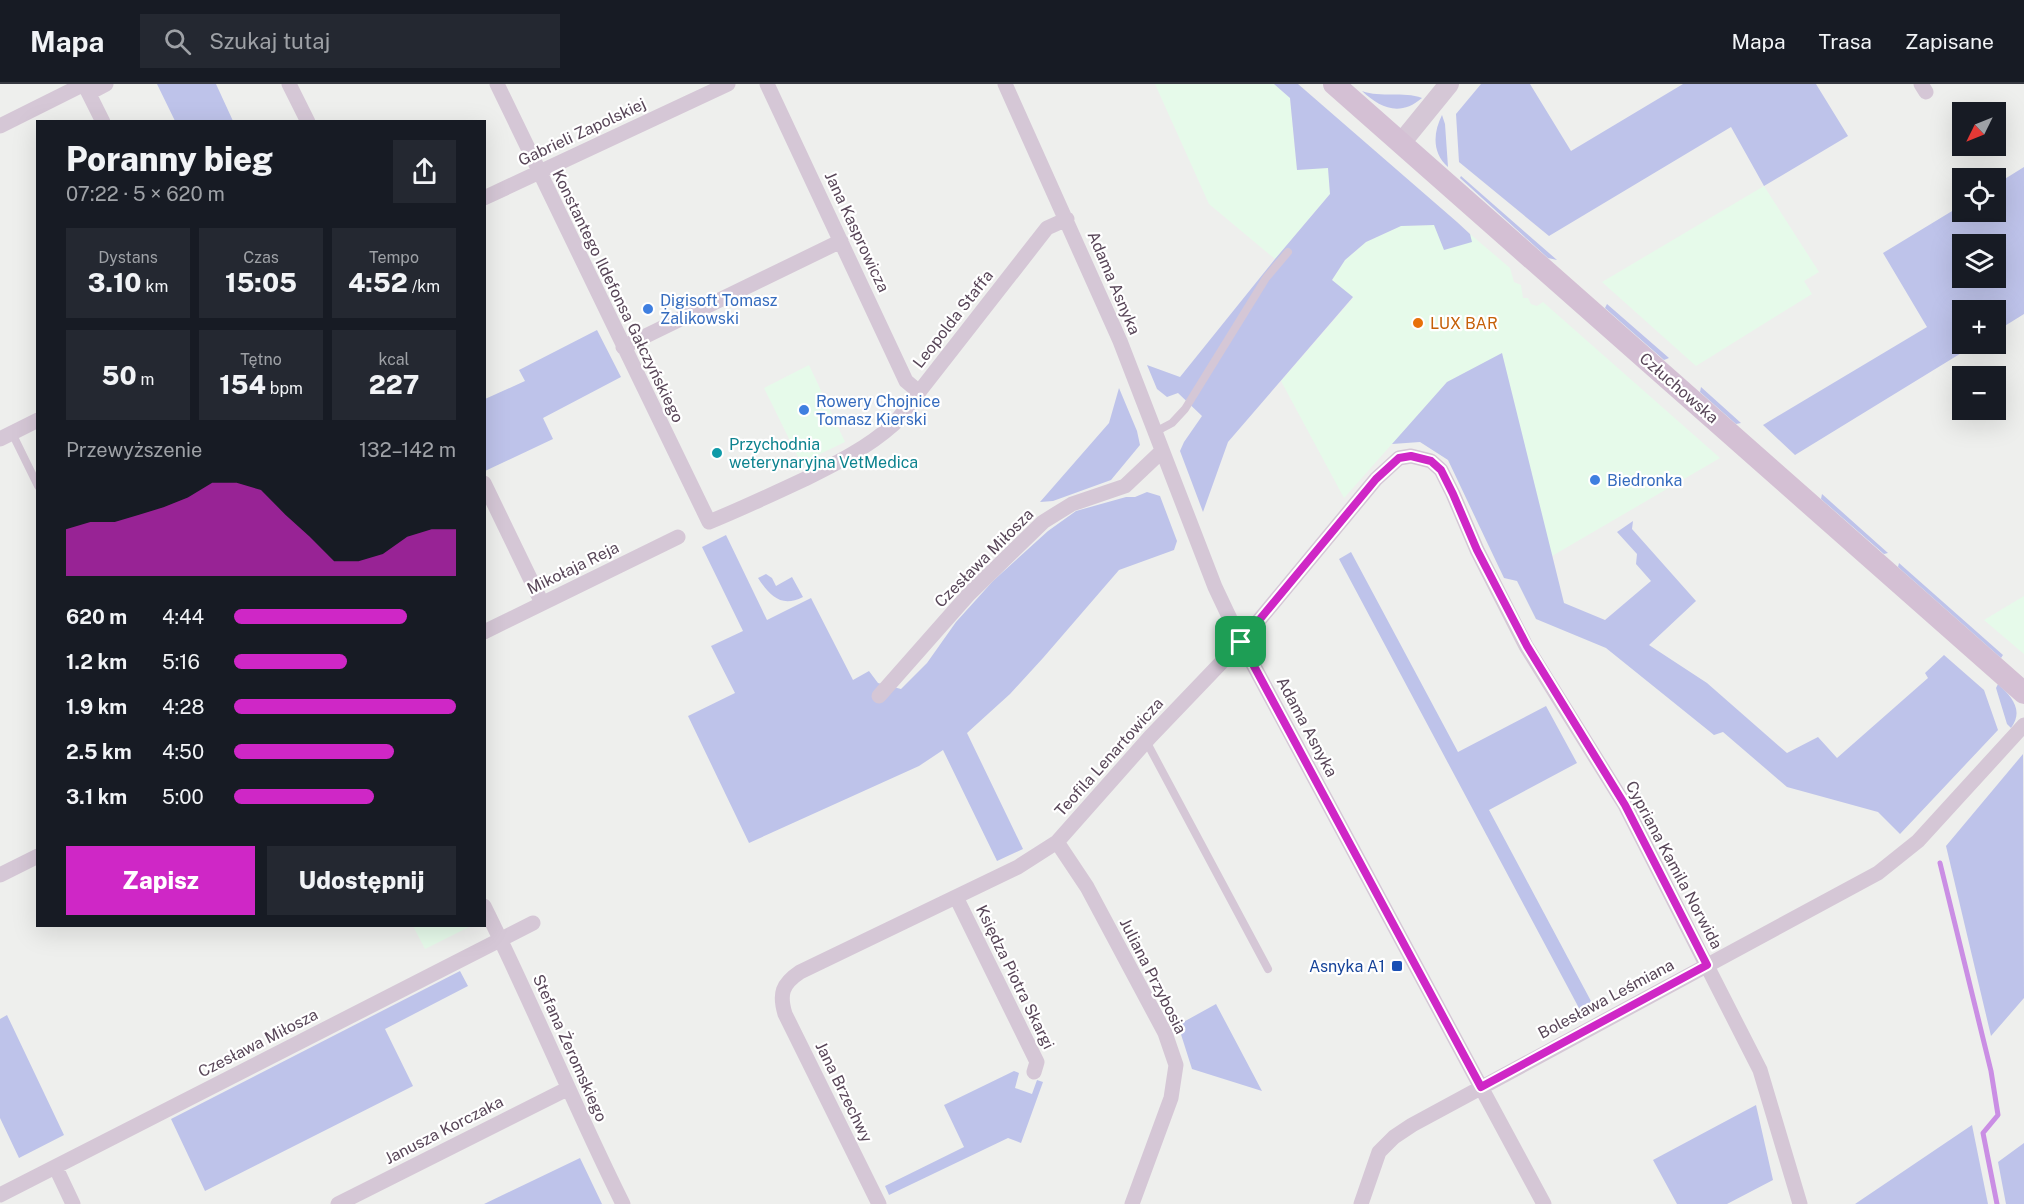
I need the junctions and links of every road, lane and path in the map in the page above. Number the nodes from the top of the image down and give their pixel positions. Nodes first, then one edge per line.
1 (106, 84) edge
2 (290, 84) edge
3 (497, 84) edge
4 (728, 84) edge
5 (767, 84) edge
6 (1005, 84) edge
7 (1334, 84) edge
8 (1449, 84) edge
9 (86, 87) edge
10 (102, 120) edge
11 (307, 120) edge
12 (0, 126) edge
13 (1401, 143) junction
14 (538, 172) junction
15 (486, 197) edge
16 (1067, 219) junction
17 (841, 241) junction
18 (1288, 252) dead end
19 (623, 347) junction
20 (918, 392) junction
21 (36, 421) edge
22 (1155, 433) junction
23 (6, 436) edge
24 (1162, 451) junction
25 (1399, 458) joint
26 (36, 483) edge
27 (486, 487) edge
28 (708, 522) joint
29 (678, 537) dead end
30 (542, 603) junction
31 (486, 631) edge
32 (1241, 642) junction
33 (2024, 693) edge
34 (879, 696) dead end
35 (2024, 725) edge
36 (1146, 741) junction
37 (1057, 842) junction
38 (36, 857) edge
39 (0, 875) edge
40 (956, 897) junction
41 (486, 910) edge
42 (533, 923) dead end
43 (501, 939) junction
44 (1707, 965) junction
45 (1268, 969) dead end
46 (781, 994) joint
47 (1034, 1072) dead end
48 (1481, 1087) junction
49 (567, 1089) junction
50 (56, 1168) junction
51 (0, 1195) edge
52 (73, 1204) edge
53 (338, 1204) edge
54 (623, 1204) edge
55 (879, 1204) edge
56 (1132, 1204) edge
57 (1361, 1204) edge
58 (1544, 1204) edge
59 (1800, 1204) edge

1 - 9 street
2 - 11 street
3 - 14 street, Konstantego Ildefonsa Gałczyńskiego
4 - 14 street, Gabrieli Zapolskiej
5 - 17 street, Jana Kasprowicza
6 - 16 street, Adama Asnyka
7 - 13 main road, Człuchowska
8 - 13 street
9 - 10 street
9 - 12 street
13 - 33 main road, Człuchowska
14 - 15 street, Gabrieli Zapolskiej
14 - 19 street, Konstantego Ildefonsa Gałczyńskiego
16 - 20 street, Leopolda Staffa
16 - 22 street, Adama Asnyka
17 - 19 street
17 - 20 street, Jana Kasprowicza
18 - 22 lane
19 - 28 street, Konstantego Ildefonsa Gałczyńskiego
20 - 28 street, Leopolda Staffa
21 - 23 street
22 - 24 street, Adama Asnyka
23 - 26 lane
24 - 32 street, Adama Asnyka
24 - 34 street, Czesława Miłosza
25 - 32 street, Teofila Lenartowicza
25 - 44 street, Cypriana Kamila Norwida
27 - 30 street
29 - 30 street, Mikołaja Reja
30 - 31 street, Mikołaja Reja
32 - 36 street, Teofila Lenartowicza
32 - 48 street, Adama Asnyka
35 - 44 street, Bolesława Leśmiana
36 - 37 street, Teofila Lenartowicza
36 - 45 lane
37 - 40 street, Teofila Lenartowicza
37 - 56 street, Juliana Przybosia
38 - 39 street
40 - 46 street, Teofila Lenartowicza
40 - 47 street, Księdza Piotra Skargi
41 - 43 street, Stefana Żeromskiego
42 - 43 street, Czesława Miłosza
43 - 49 street, Stefana Żeromskiego
43 - 50 street, Czesława Miłosza
44 - 48 street, Bolesława Leśmiana
44 - 59 street, Cypriana Kamila Norwida
46 - 55 street, Jana Brzechwy
48 - 57 street, Bolesława Leśmiana
48 - 58 street, Adama Asnyka
49 - 53 street, Janusza Korczaka
49 - 54 street, Stefana Żeromskiego
50 - 51 street, Czesława Miłosza
50 - 52 street

